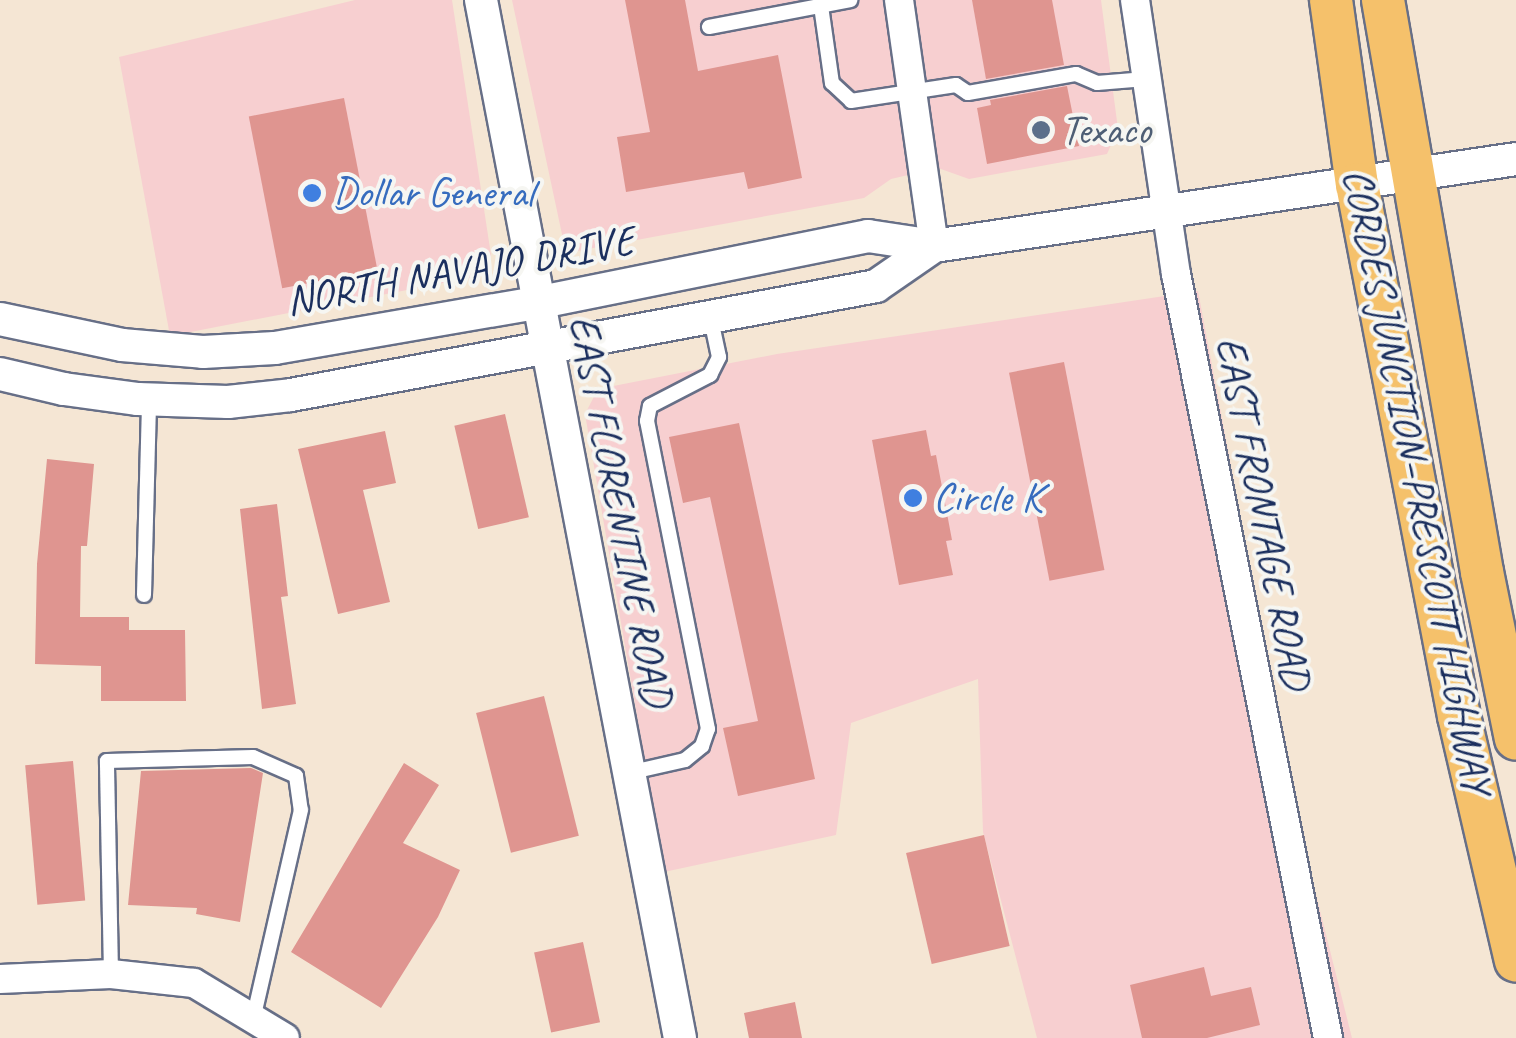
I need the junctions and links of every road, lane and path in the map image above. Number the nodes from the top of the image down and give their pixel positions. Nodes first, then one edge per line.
1 (481, 0) edge
2 (850, 0) edge
3 (899, 0) edge
4 (1135, 0) edge
5 (1331, 0) edge
6 (1383, 0) edge
7 (821, 6) junction
8 (710, 27) dead end
9 (1146, 79) junction
10 (912, 92) junction
11 (1516, 159) edge
12 (1412, 178) junction
13 (1357, 184) junction
14 (1165, 208) junction
15 (934, 246) junction
16 (536, 304) junction
17 (0, 319) edge
18 (712, 320) junction
19 (545, 350) junction
20 (0, 374) edge
21 (149, 400) junction
22 (144, 596) dead end
23 (1516, 739) edge
24 (628, 773) junction
25 (1516, 960) edge
26 (111, 974) junction
27 (0, 979) edge
28 (254, 1015) junction
29 (285, 1038) edge
30 (680, 1038) edge
31 (1328, 1038) edge

1 - 16 street, EAST FLORENTINE ROAD
2 - 7 lane
3 - 10 street
4 - 9 street, EAST FRONTAGE ROAD
5 - 13 main road, CORDES JUNCTION–PRESCOTT HIGHWAY
6 - 12 main road, CORDES JUNCTION–PRESCOTT HIGHWAY
7 - 8 lane
7 - 10 lane
9 - 10 lane
9 - 14 street, EAST FRONTAGE ROAD
10 - 15 street
11 - 12 street, NORTH NAVAJO DRIVE
12 - 13 street, NORTH NAVAJO DRIVE
12 - 23 main road, CORDES JUNCTION–PRESCOTT HIGHWAY
13 - 14 street, NORTH NAVAJO DRIVE
13 - 25 main road, CORDES JUNCTION–PRESCOTT HIGHWAY
14 - 15 street, NORTH NAVAJO DRIVE
14 - 31 street, EAST FRONTAGE ROAD
15 - 16 street, NORTH NAVAJO DRIVE
15 - 18 street, NORTH NAVAJO DRIVE
16 - 17 street, NORTH NAVAJO DRIVE
16 - 19 street, EAST FLORENTINE ROAD
18 - 19 street, NORTH NAVAJO DRIVE
18 - 24 lane
19 - 21 street, NORTH NAVAJO DRIVE
19 - 24 street, EAST FLORENTINE ROAD
20 - 21 street, NORTH NAVAJO DRIVE
21 - 22 lane
24 - 30 street, EAST FLORENTINE ROAD
26 - 27 street
26 - 28 street
26 - 28 lane
28 - 29 street

